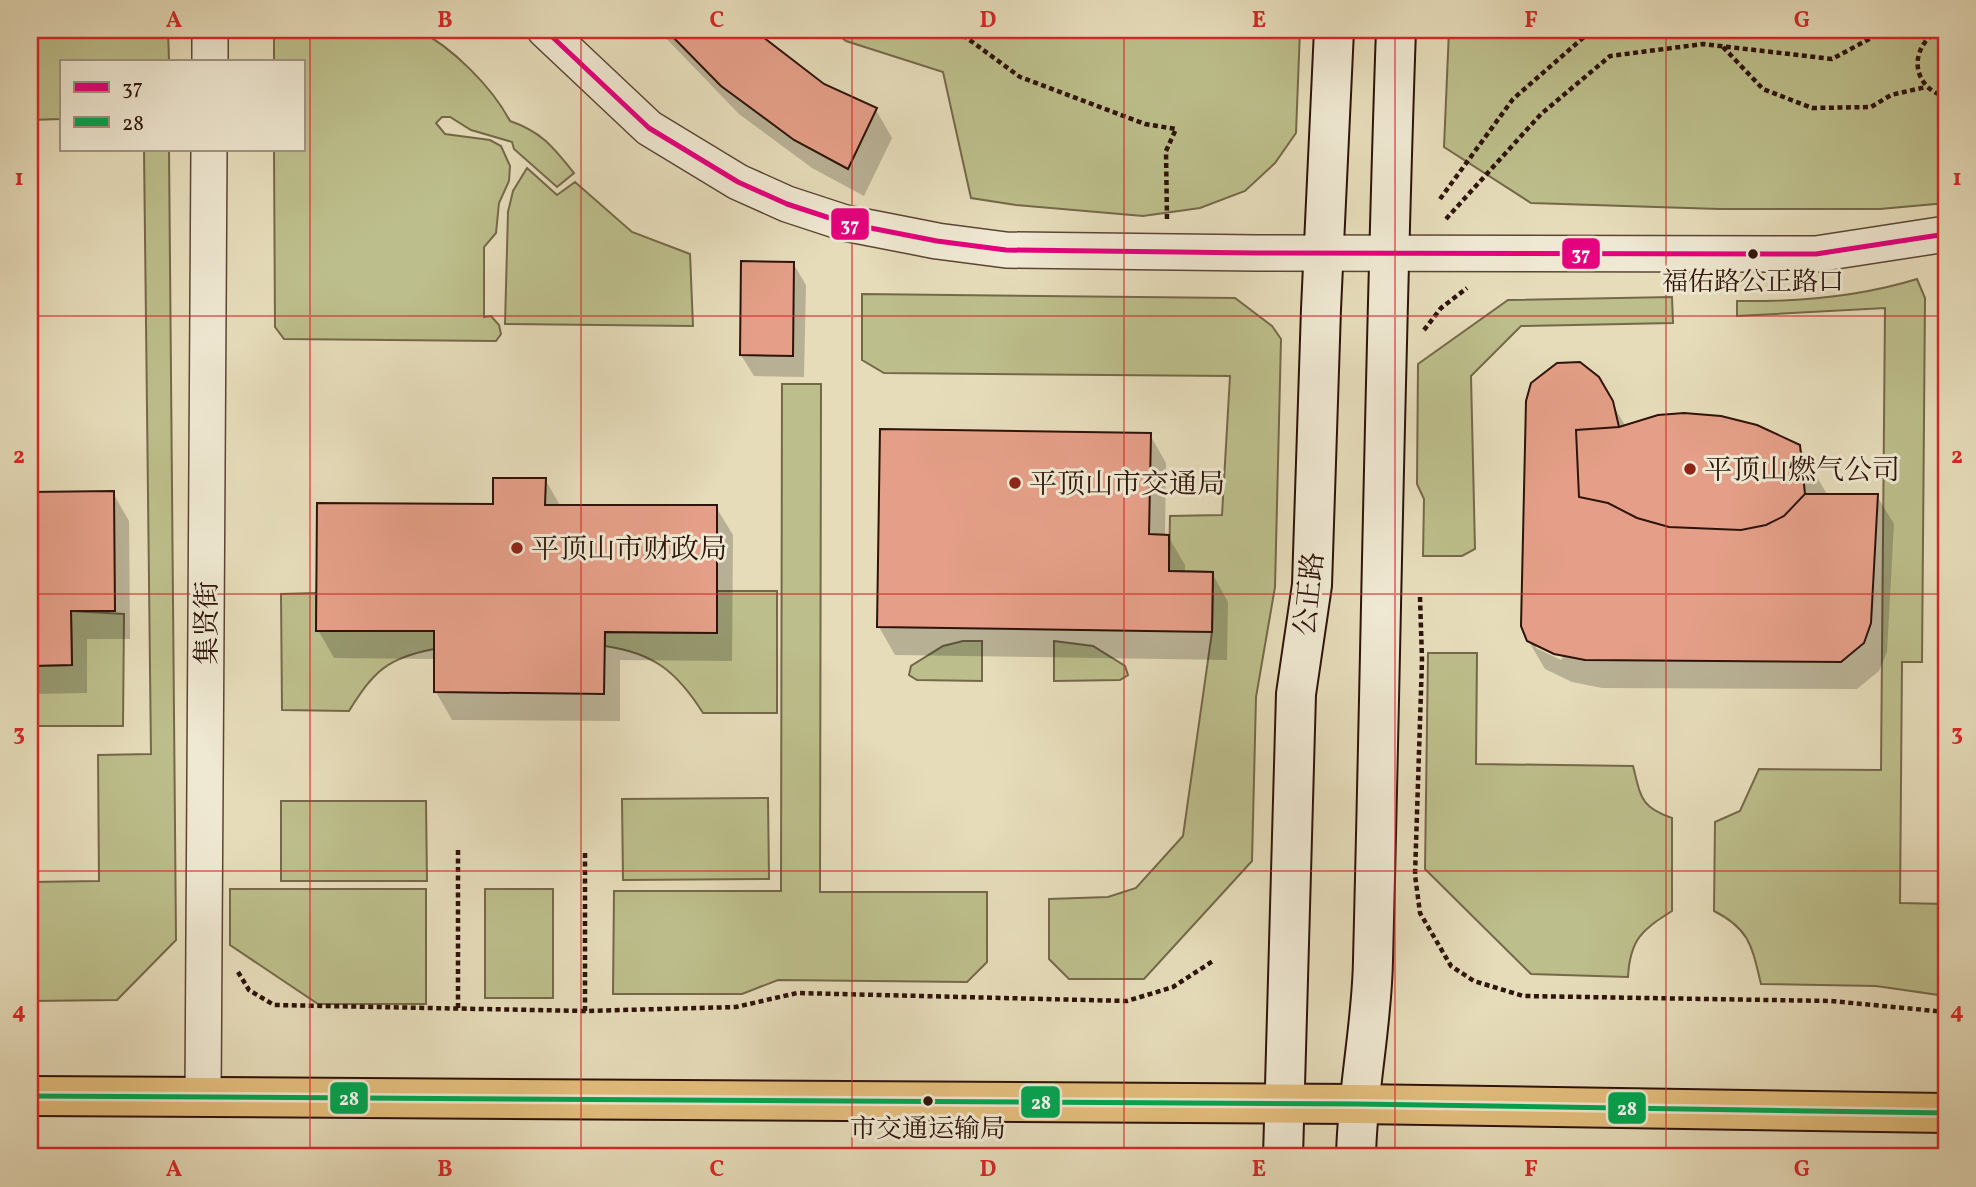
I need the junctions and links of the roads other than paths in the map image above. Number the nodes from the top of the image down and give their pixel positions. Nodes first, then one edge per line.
1 (210, 30) edge
2 (545, 30) edge
3 (1334, 30) edge
4 (1396, 30) edge
5 (210, 60) edge
6 (209, 150) edge
7 (1946, 234) edge
8 (1388, 253) junction
9 (1324, 254) junction
10 (30, 1096) edge
11 (203, 1098) junction
12 (1284, 1103) junction
13 (1357, 1104) junction
14 (1946, 1113) edge
15 (1283, 1157) edge
16 (1356, 1157) edge

1 - 5 street
2 - 9 street
3 - 9 main road, 公正路
4 - 8 main road
6 - 11 street, 集贤街
7 - 8 street
8 - 9 street
8 - 13 main road
9 - 12 main road, 公正路
10 - 11 main road
11 - 12 main road
12 - 13 main road
12 - 15 main road, 公正路
13 - 14 main road
13 - 16 main road

